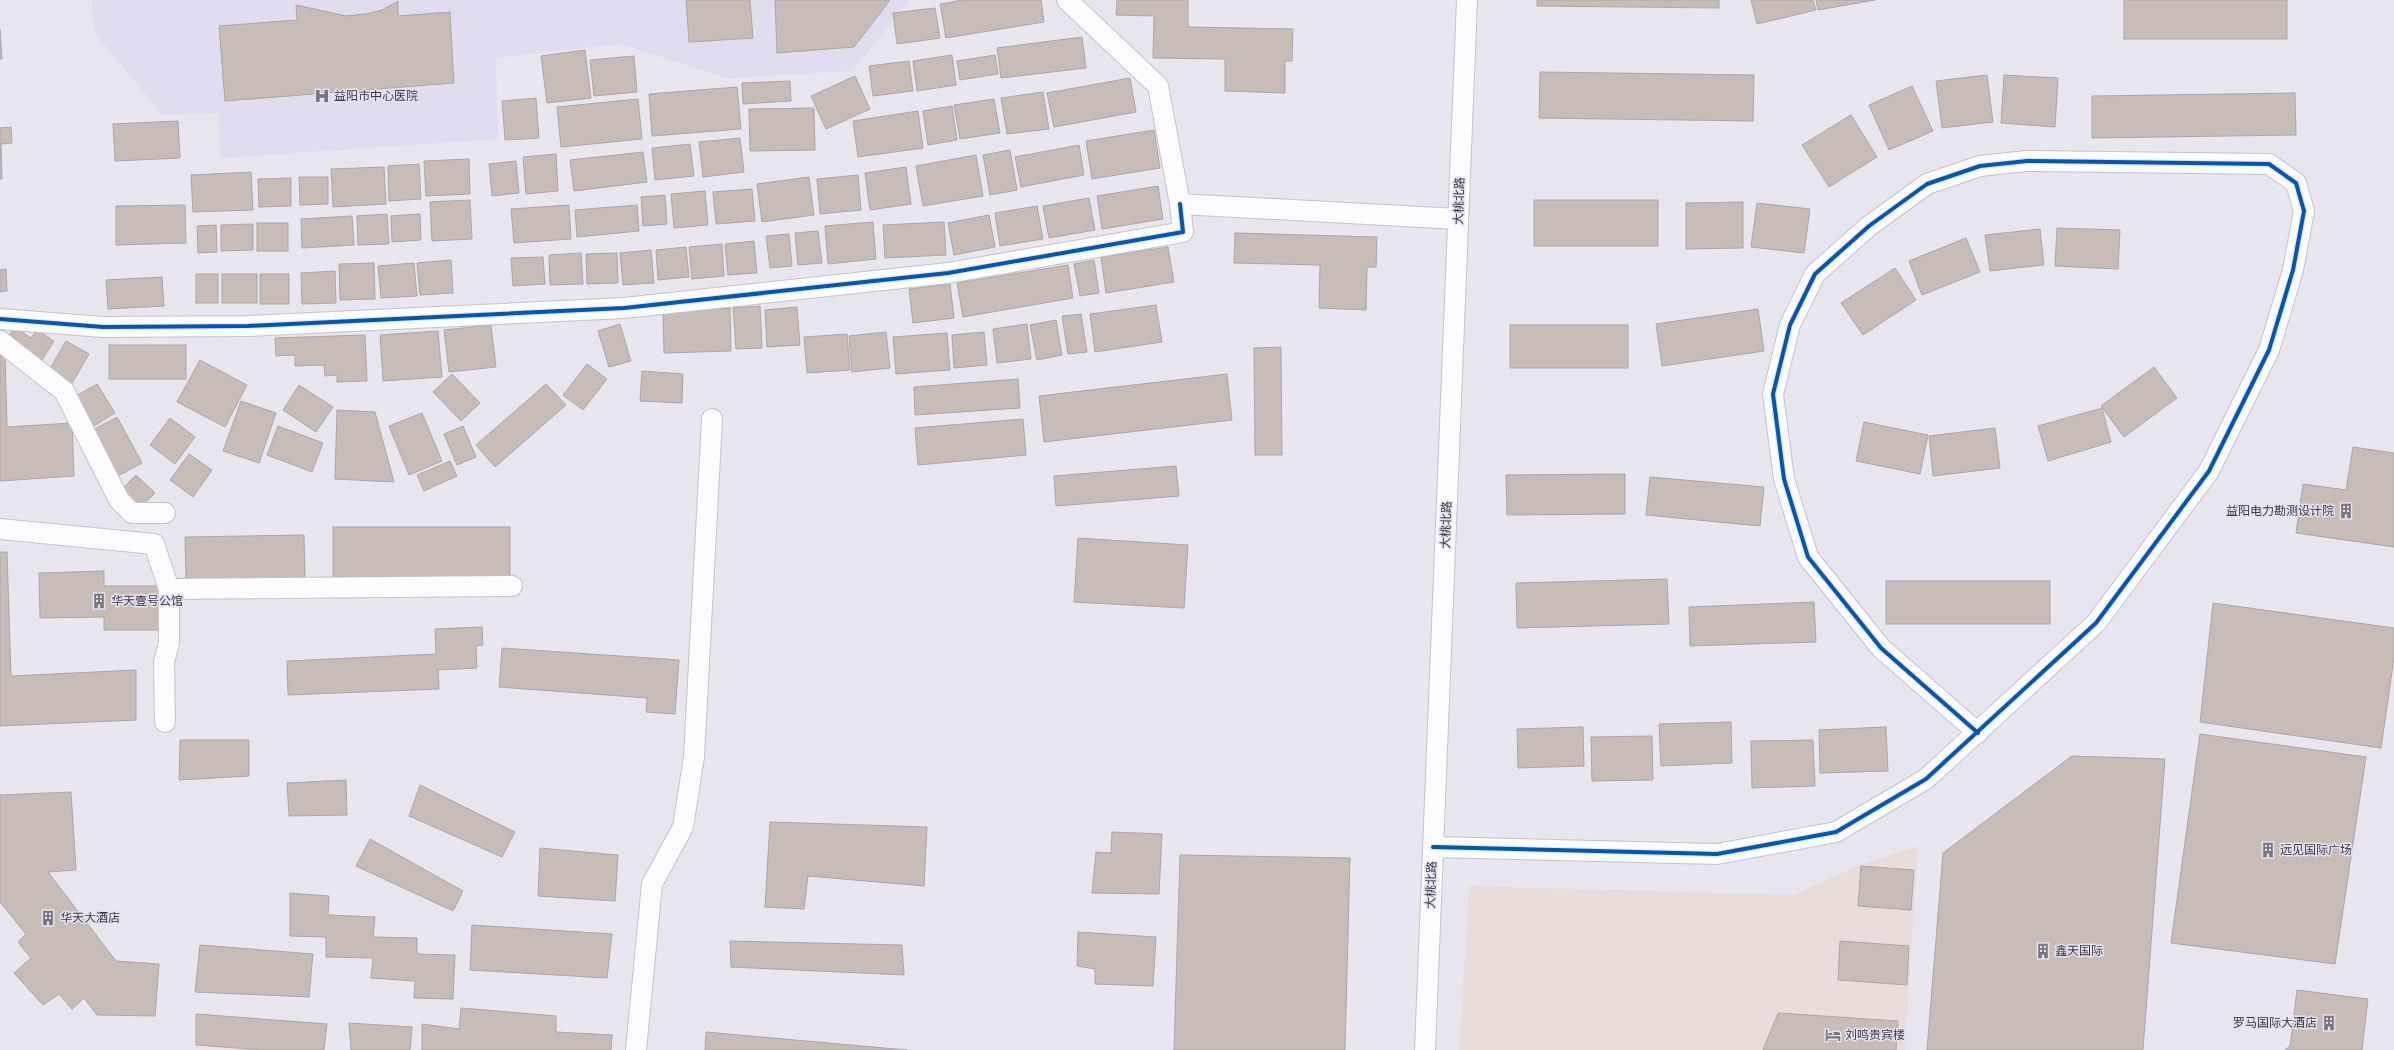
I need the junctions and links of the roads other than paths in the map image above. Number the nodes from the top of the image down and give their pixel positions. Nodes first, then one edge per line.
1 (1067, 0) edge
2 (1467, 0) edge
3 (1180, 204) junction
4 (1458, 219) junction
5 (0, 319) edge
6 (0, 341) edge
7 (712, 419) dead end
8 (165, 513) dead end
9 (0, 529) edge
10 (512, 586) dead end
11 (168, 589) junction
12 (165, 722) dead end
13 (1978, 733) junction
14 (1433, 847) junction
15 (636, 1050) edge
16 (1425, 1050) edge

1 - 3 street
2 - 4 street, 大桃北路
3 - 4 street
3 - 5 street
4 - 14 street, 大桃北路
6 - 8 street
7 - 15 street
9 - 11 street
10 - 11 street
11 - 12 street
13 - 13 street
13 - 14 street
14 - 16 street, 大桃北路

